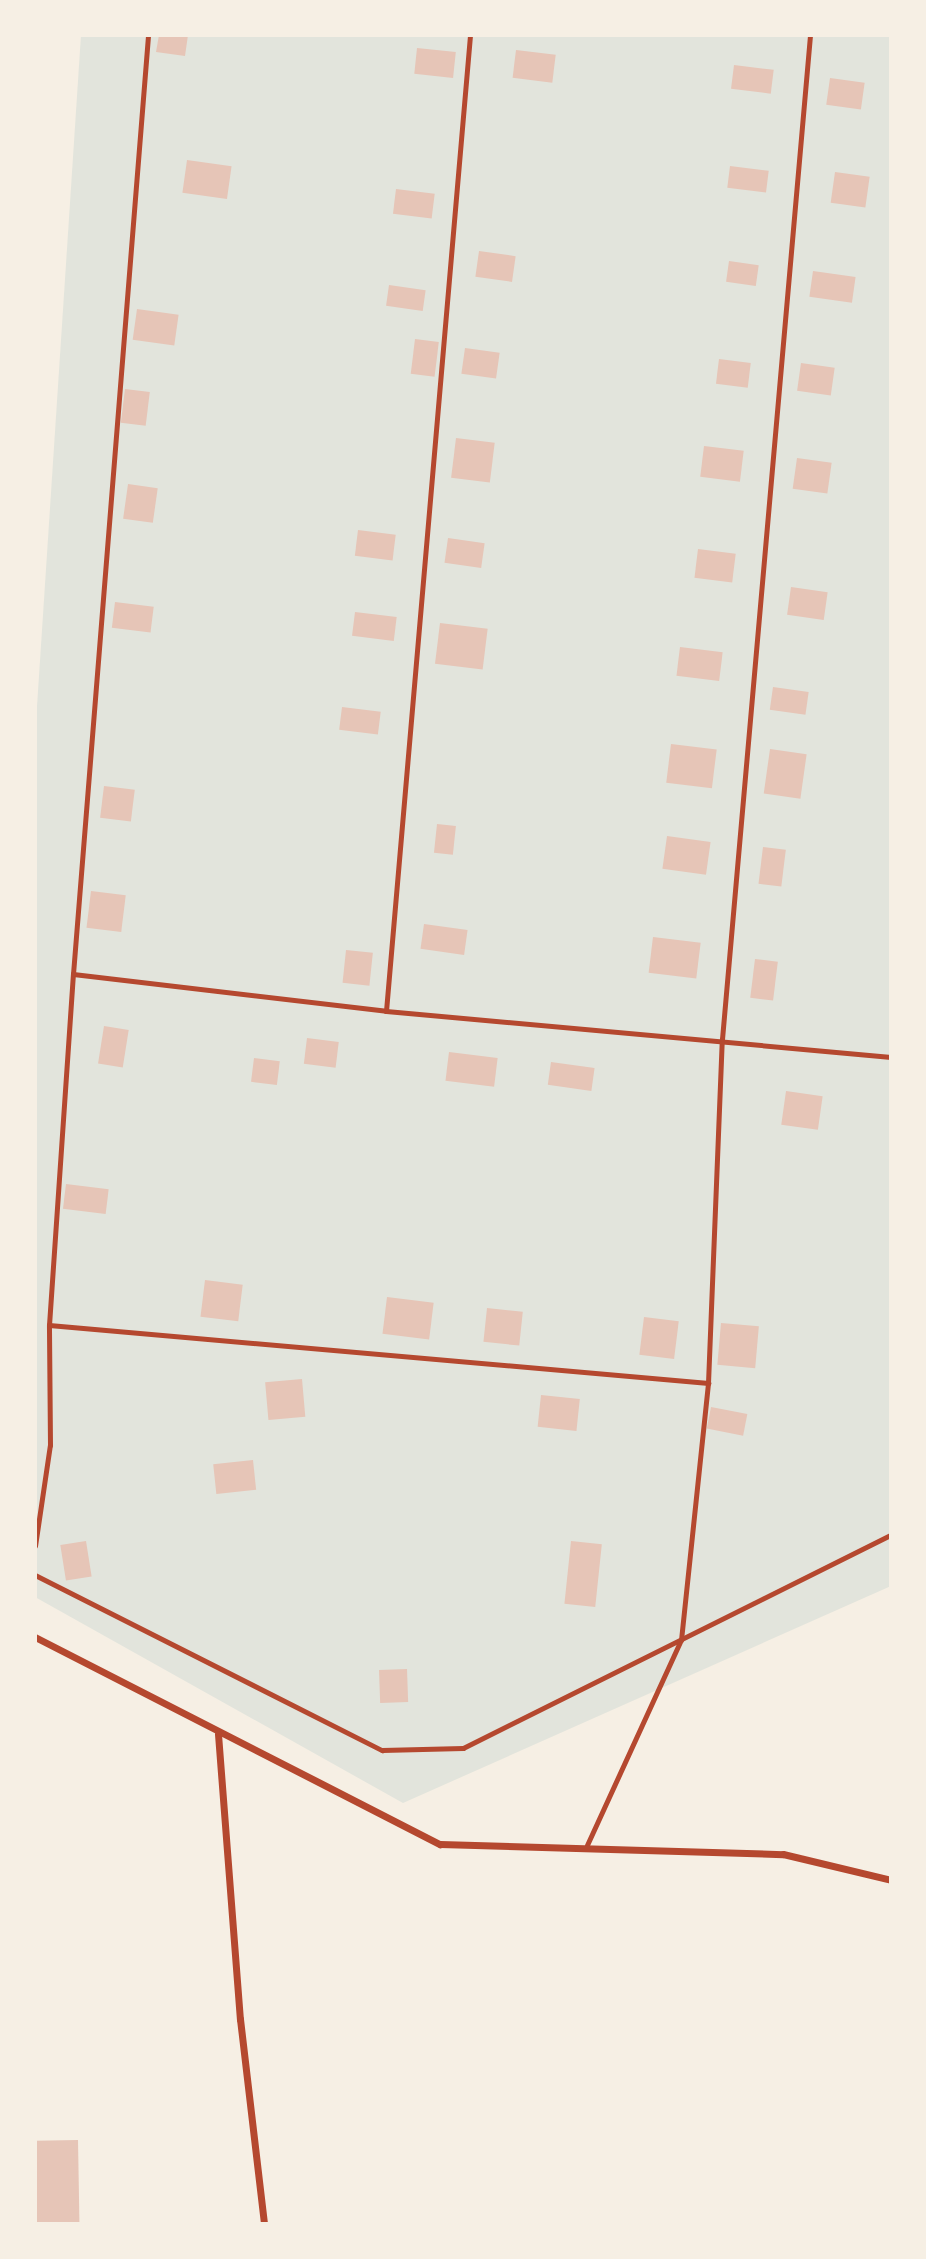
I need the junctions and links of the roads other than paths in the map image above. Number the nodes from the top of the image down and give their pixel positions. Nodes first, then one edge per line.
1 (148, 35) edge
2 (470, 35) edge
3 (810, 35) edge
4 (73, 974) junction
5 (386, 1011) junction
6 (722, 1039) junction
7 (891, 1057) edge
8 (49, 1325) junction
9 (708, 1382) junction
10 (891, 1535) edge
11 (35, 1546) edge
12 (35, 1575) edge
13 (35, 1637) edge
14 (681, 1640) junction
15 (218, 1734) junction
16 (587, 1845) junction
17 (891, 1880) edge
18 (264, 2224) edge

1 - 4 lane
2 - 5 lane
3 - 6 lane
4 - 5 lane
4 - 8 lane
5 - 6 lane
6 - 7 lane
6 - 9 lane
8 - 9 lane
8 - 11 lane
9 - 14 lane
10 - 14 lane
12 - 14 lane
13 - 15 street
14 - 16 lane
15 - 16 street
15 - 18 street
16 - 17 street

